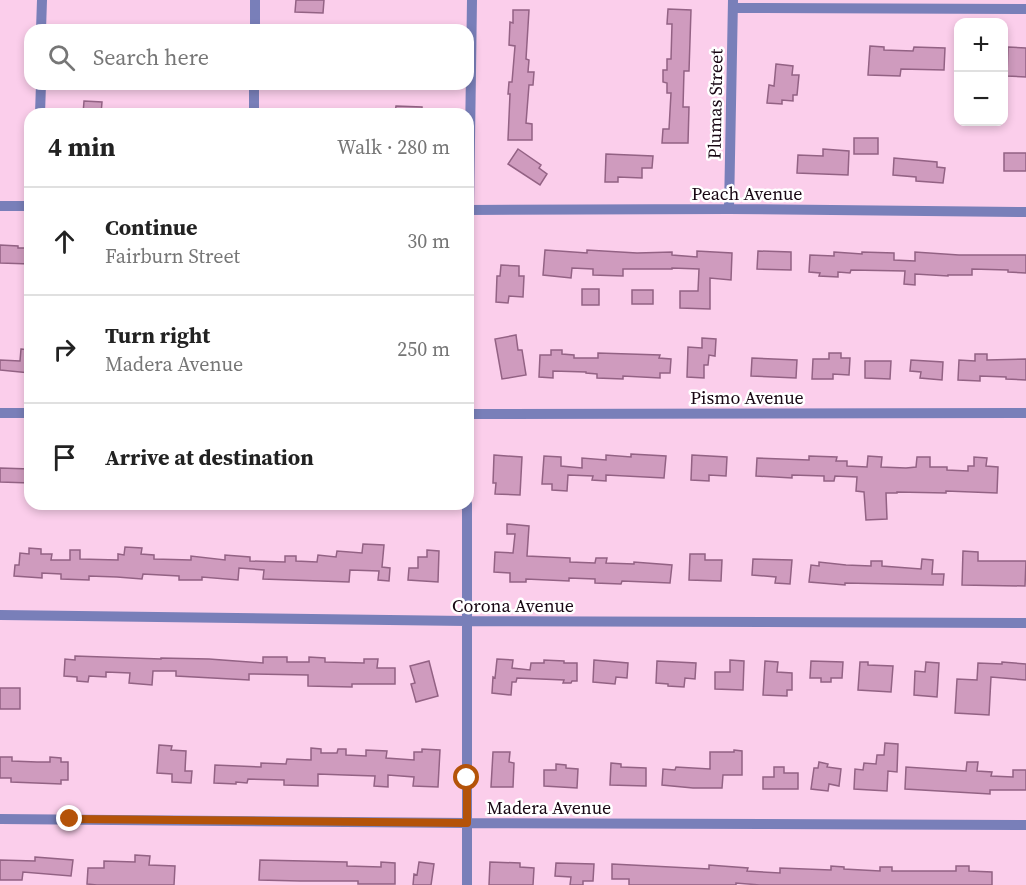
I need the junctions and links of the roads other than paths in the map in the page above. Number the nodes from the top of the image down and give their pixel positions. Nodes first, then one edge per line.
1 (42, 0) edge
2 (255, 0) edge
3 (472, 0) edge
4 (733, 4) edge
5 (1026, 9) edge
6 (41, 24) edge
7 (255, 24) edge
8 (472, 24) edge
9 (41, 90) edge
10 (254, 90) edge
11 (470, 90) edge
12 (40, 108) edge
13 (254, 108) edge
14 (470, 108) edge
15 (0, 206) edge
16 (24, 206) edge
17 (729, 209) junction
18 (474, 210) edge
19 (1026, 212) edge
20 (0, 413) edge
21 (24, 413) edge
22 (1026, 413) edge
23 (474, 414) edge
24 (468, 510) edge
25 (0, 615) edge
26 (466, 621) junction
27 (1026, 623) edge
28 (0, 819) edge
29 (467, 823) junction
30 (1026, 825) edge
31 (467, 885) edge

1 - 6 street
2 - 7 street
3 - 8 street
4 - 5 street
4 - 17 street, Plumas Street
9 - 12 street
10 - 13 street
11 - 14 street
15 - 16 street
17 - 18 street, Peach Avenue
17 - 19 street, Peach Avenue
20 - 21 street
22 - 23 street, Pismo Avenue
24 - 26 street
25 - 26 street, Corona Avenue
26 - 27 street, Corona Avenue
26 - 29 street
28 - 29 street, Madera Avenue
29 - 30 street, Madera Avenue
29 - 31 street

